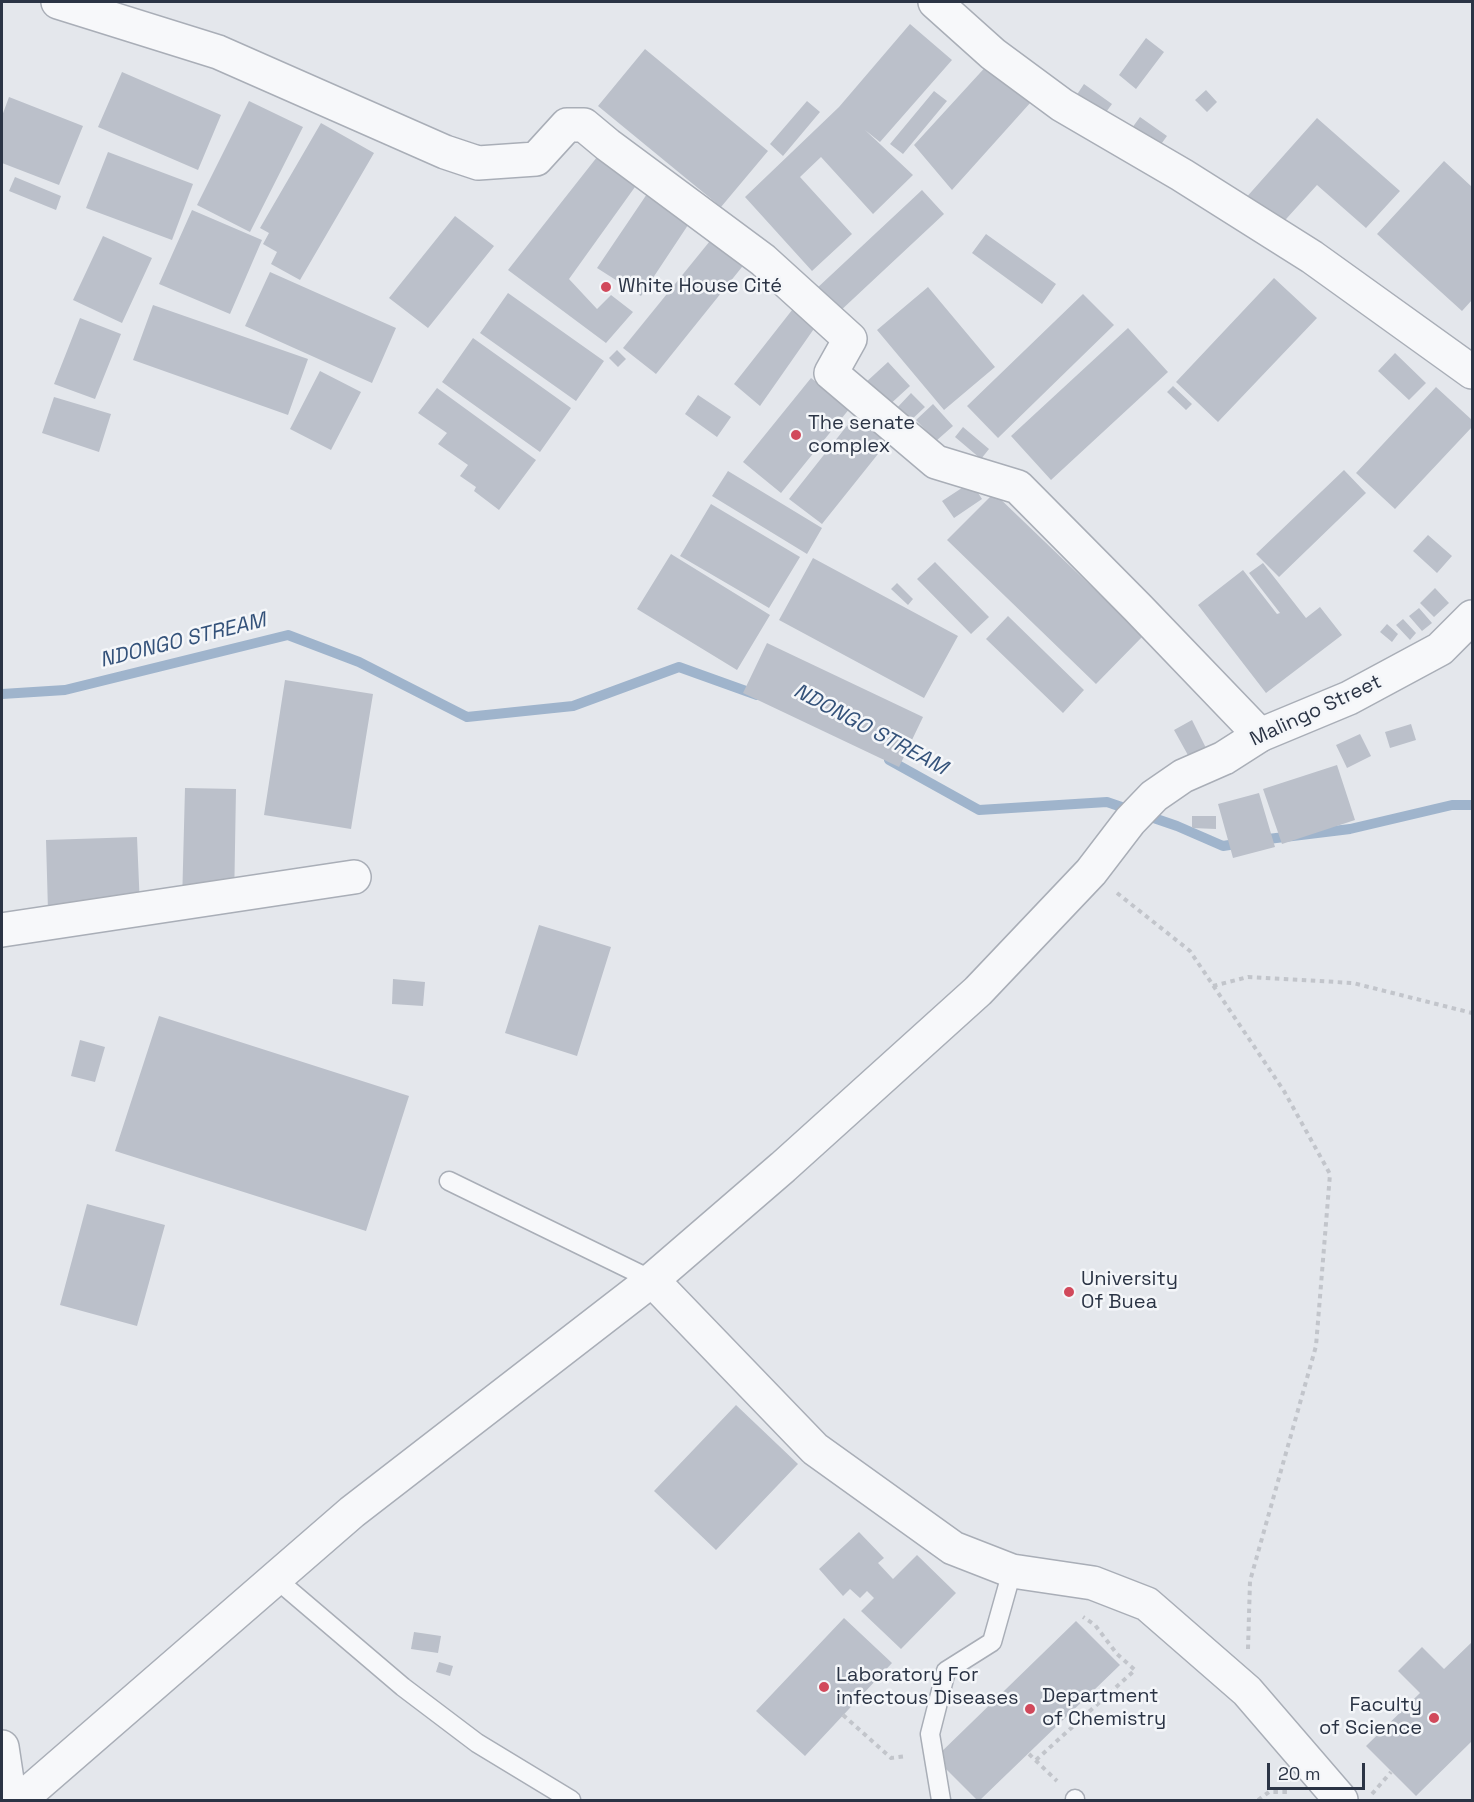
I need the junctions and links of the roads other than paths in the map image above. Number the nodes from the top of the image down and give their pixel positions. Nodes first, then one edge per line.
1 (58, 2) edge
2 (935, 2) edge
3 (1473, 372) edge
4 (1473, 617) edge
5 (1260, 735) junction
6 (354, 877) dead end
7 (2, 930) edge
8 (449, 1181) dead end
9 (652, 1280) junction
10 (1012, 1571) junction
11 (275, 1578) junction
12 (2, 1747) edge
13 (1354, 1798) edge
14 (10, 1800) edge
15 (20, 1800) edge
16 (571, 1800) edge
17 (941, 1800) edge

1 - 5 street
2 - 3 street
4 - 5 street, Malingo Street
5 - 9 street, Malingo Street
6 - 7 street
8 - 9 lane
9 - 10 street
9 - 11 street, Malingo Street
10 - 13 street
10 - 17 lane
11 - 15 street, Malingo Street
11 - 16 lane
12 - 14 street

